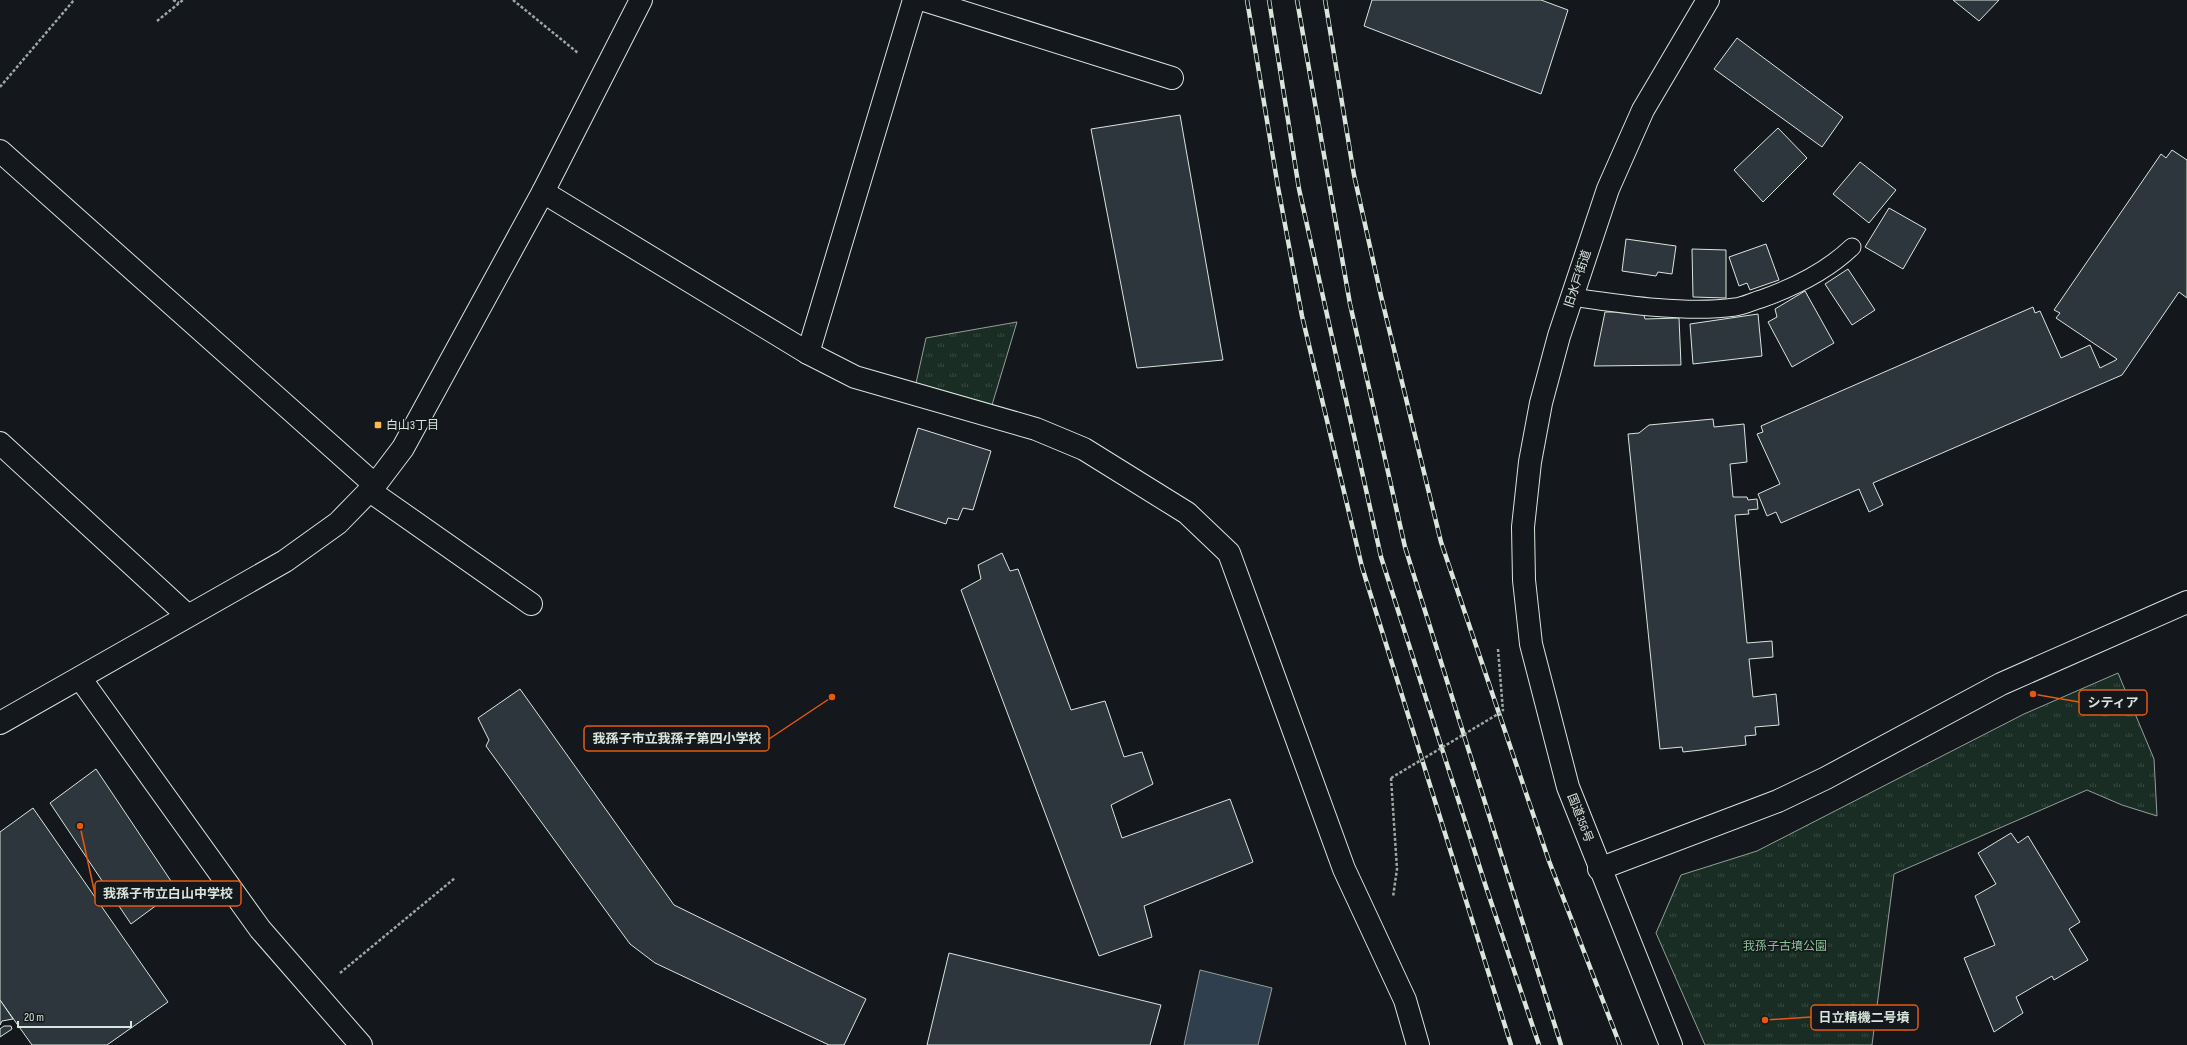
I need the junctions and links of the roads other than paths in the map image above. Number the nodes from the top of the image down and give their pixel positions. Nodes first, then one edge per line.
1 (641, 0) edge
2 (914, 0) edge
3 (924, 0) edge
4 (1708, 0) edge
5 (1172, 78) dead end
6 (0, 151) edge
7 (542, 192) junction
8 (1852, 247) dead end
9 (1572, 298) junction
10 (808, 353) junction
11 (0, 443) edge
12 (373, 488) junction
13 (1524, 580) joint
14 (2187, 602) edge
15 (531, 604) dead end
16 (187, 615) junction
17 (80, 678) junction
18 (0, 723) edge
19 (1599, 868) junction
20 (361, 1045) edge
21 (1418, 1045) edge
22 (1670, 1045) edge

1 - 7 main road
2 - 10 main road
3 - 5 main road
4 - 9 main road, 旧水戸街道
6 - 12 main road
7 - 10 main road
7 - 12 main road
8 - 9 lane
9 - 13 main road, 旧水戸街道
10 - 21 main road
11 - 16 main road
12 - 15 main road
12 - 16 main road
13 - 19 main road, 国道356号
14 - 19 main road
16 - 17 main road
17 - 18 main road
17 - 20 main road
19 - 22 main road, 国道356号

